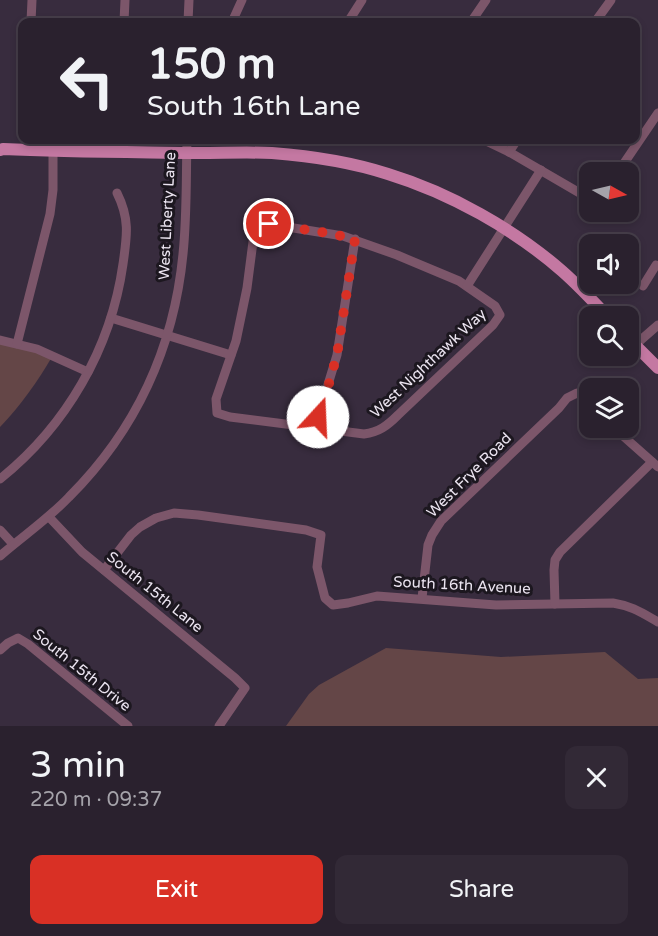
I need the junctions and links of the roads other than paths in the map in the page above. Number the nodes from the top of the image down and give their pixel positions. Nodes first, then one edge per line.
1 (32, 0) edge
2 (125, 0) edge
3 (189, 0) edge
4 (242, 0) edge
5 (362, 0) edge
6 (486, 0) edge
7 (610, 0) edge
8 (31, 18) edge
9 (124, 18) edge
10 (188, 18) edge
11 (234, 18) edge
12 (351, 18) edge
13 (474, 18) edge
14 (598, 18) edge
15 (658, 113) edge
16 (640, 140) edge
17 (492, 144) edge
18 (514, 144) edge
19 (637, 144) edge
20 (187, 146) edge
21 (1, 148) edge
22 (53, 151) junction
23 (509, 152) junction
24 (625, 162) edge
25 (541, 170) junction
26 (579, 192) edge
27 (117, 193) dead end
28 (505, 229) junction
29 (355, 239) junction
30 (656, 266) dead end
31 (649, 276) junction
32 (658, 282) edge
33 (468, 286) junction
34 (643, 286) dead end
35 (597, 306) edge
36 (111, 318) junction
37 (658, 326) edge
38 (168, 336) junction
39 (639, 338) edge
40 (0, 340) edge
41 (16, 344) junction
42 (639, 349) edge
43 (231, 355) junction
44 (658, 368) edge
45 (88, 372) junction
46 (579, 394) edge
47 (315, 427) junction
48 (625, 438) edge
49 (655, 465) edge
50 (0, 480) edge
51 (49, 517) junction
52 (0, 530) edge
53 (13, 544) junction
54 (0, 556) edge
55 (104, 570) junction
56 (422, 598) junction
57 (555, 604) junction
58 (658, 622) edge
59 (0, 650) edge
60 (128, 726) edge
61 (219, 726) edge

1 - 8 street
2 - 9 street
3 - 10 street
4 - 11 street
5 - 12 street
6 - 13 street
7 - 14 street
15 - 16 street
17 - 23 street
18 - 23 street
19 - 24 street
20 - 22 main road
20 - 28 main road
20 - 38 street, West Liberty Lane
21 - 22 main road
22 - 41 street
23 - 25 street
25 - 26 street
25 - 28 street, West Nighthawk Way
27 - 36 street
28 - 33 street, West Nighthawk Way
28 - 35 main road
29 - 33 street
29 - 43 street
29 - 47 street
30 - 31 street
31 - 32 street
31 - 34 street
33 - 47 street, West Nighthawk Way
36 - 38 street
36 - 45 street
37 - 39 street
38 - 43 street
38 - 51 street, West Liberty Lane
40 - 41 street
41 - 45 street
42 - 44 main road
43 - 47 street
45 - 50 street
46 - 56 street, West Frye Road
48 - 49 street
49 - 57 street
51 - 53 street, West Liberty Lane
51 - 55 street, South 15th Lane
52 - 53 street
53 - 54 street, West Liberty Lane
55 - 56 street, South 16th Avenue
55 - 61 street, South 15th Lane
56 - 57 street, South 16th Avenue
57 - 58 street, South 16th Avenue
59 - 60 street, South 15th Drive

